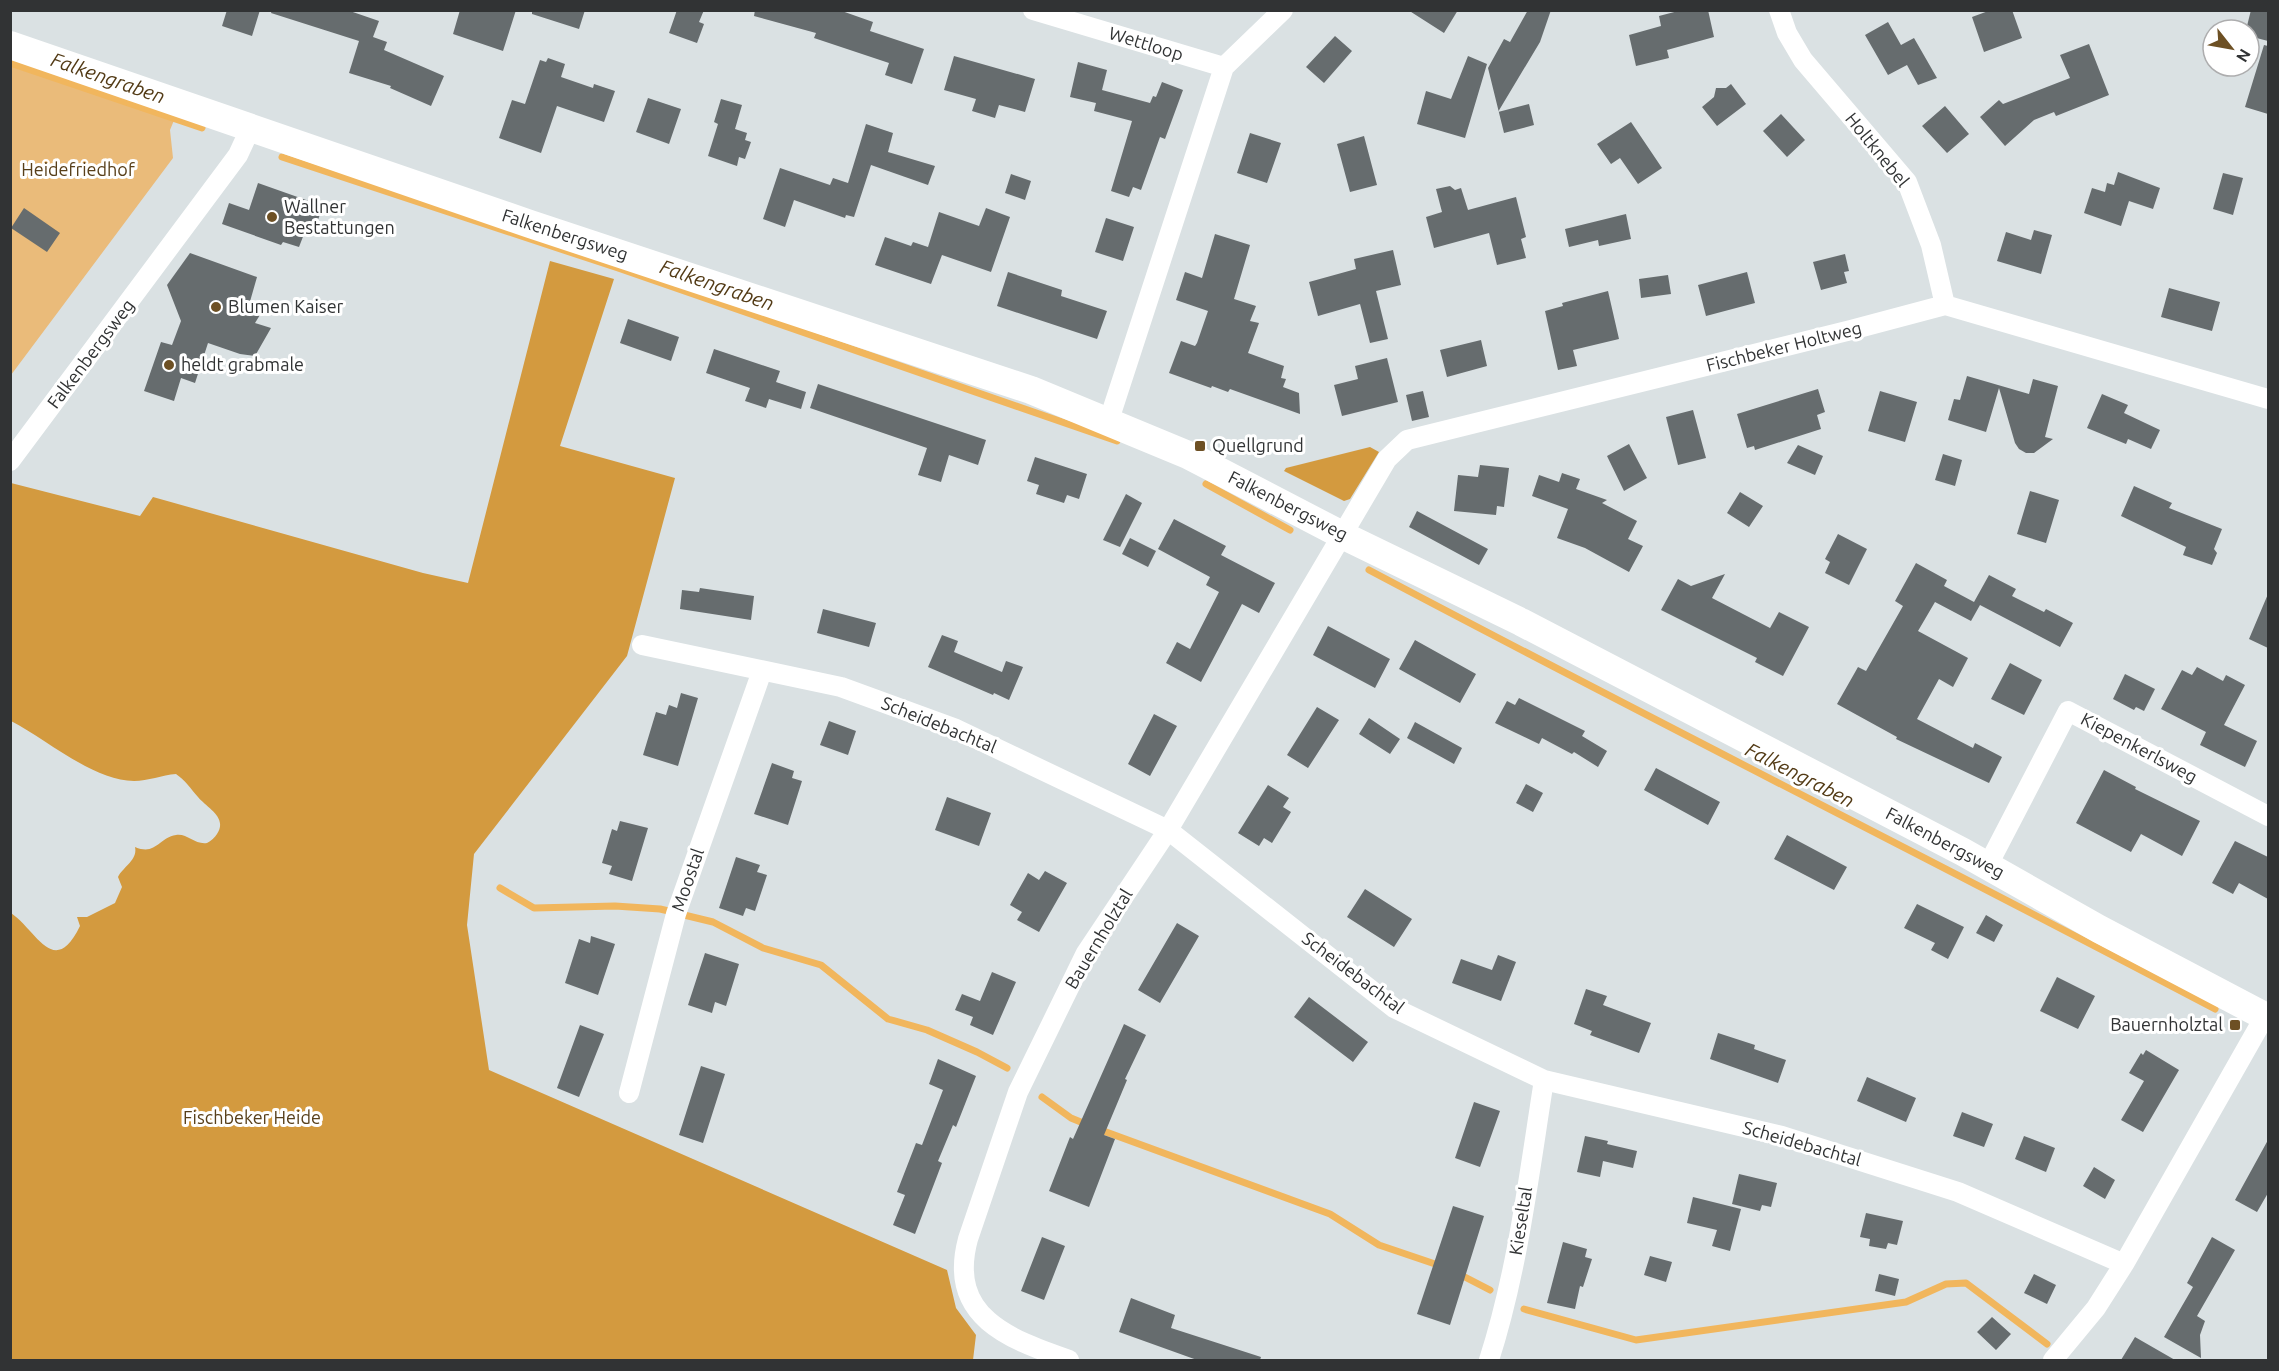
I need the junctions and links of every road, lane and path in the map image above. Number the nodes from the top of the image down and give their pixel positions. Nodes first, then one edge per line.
1 (1033, 10) edge
2 (1283, 10) edge
3 (1779, 10) edge
4 (10, 45) edge
5 (1224, 67) junction
6 (251, 127) junction
7 (1945, 305) junction
8 (2268, 399) edge
9 (1109, 420) junction
10 (10, 461) edge
11 (1342, 535) junction
12 (642, 645) dead end
13 (762, 671) junction
14 (2268, 816) edge
15 (1168, 830) junction
16 (1988, 865) junction
17 (2266, 1017) edge
18 (1544, 1080) junction
19 (629, 1093) dead end
20 (2124, 1264) junction
21 (1069, 1360) edge
22 (1489, 1360) edge
23 (2053, 1360) edge

1 - 5 street, Wettloop
2 - 5 street
3 - 7 street, Holtknebel
4 - 6 street, Falkenbergsweg
5 - 9 street
6 - 9 street, Falkenbergsweg
6 - 10 street, Falkenbergsweg
7 - 8 street
7 - 11 street, Fischbeker Holtweg
9 - 11 street, Falkenbergsweg
11 - 15 street, Bauernholztal
11 - 16 street, Falkenbergsweg
12 - 13 street, Scheidebachtal
13 - 15 street, Scheidebachtal
13 - 19 street, Moostal
14 - 16 street, Kiepenkerlsweg
15 - 18 street, Scheidebachtal
15 - 21 street, Bauernholztal
16 - 17 street, Falkenbergsweg
17 - 20 street
18 - 20 street, Scheidebachtal
18 - 22 street, Kieseltal
20 - 23 street

